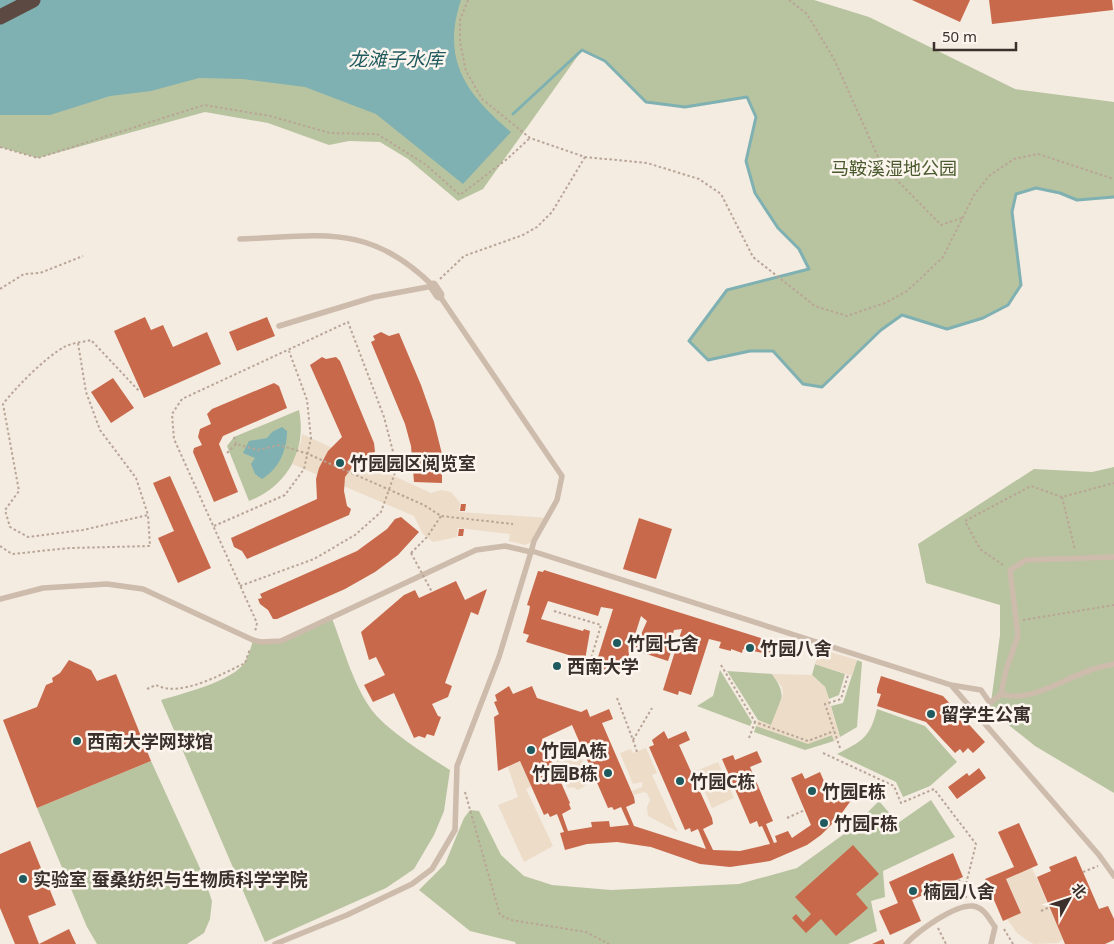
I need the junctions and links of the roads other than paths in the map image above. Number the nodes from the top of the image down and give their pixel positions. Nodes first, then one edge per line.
1 (33, 0) edge
2 (0, 18) edge
3 (240, 239) dead end
4 (436, 290) junction
5 (279, 326) dead end
6 (531, 552) junction
7 (1114, 557) edge
8 (0, 599) edge
9 (1114, 664) edge
10 (951, 685) junction
11 (1001, 694) junction
12 (1114, 876) edge
13 (275, 944) edge
14 (906, 944) edge
15 (991, 944) edge

1 - 2 highway
3 - 4 lane
4 - 5 lane
4 - 6 lane
6 - 8 lane
6 - 10 lane
6 - 13 lane
7 - 11 lane
9 - 11 lane
10 - 11 lane
10 - 12 lane
14 - 15 lane

